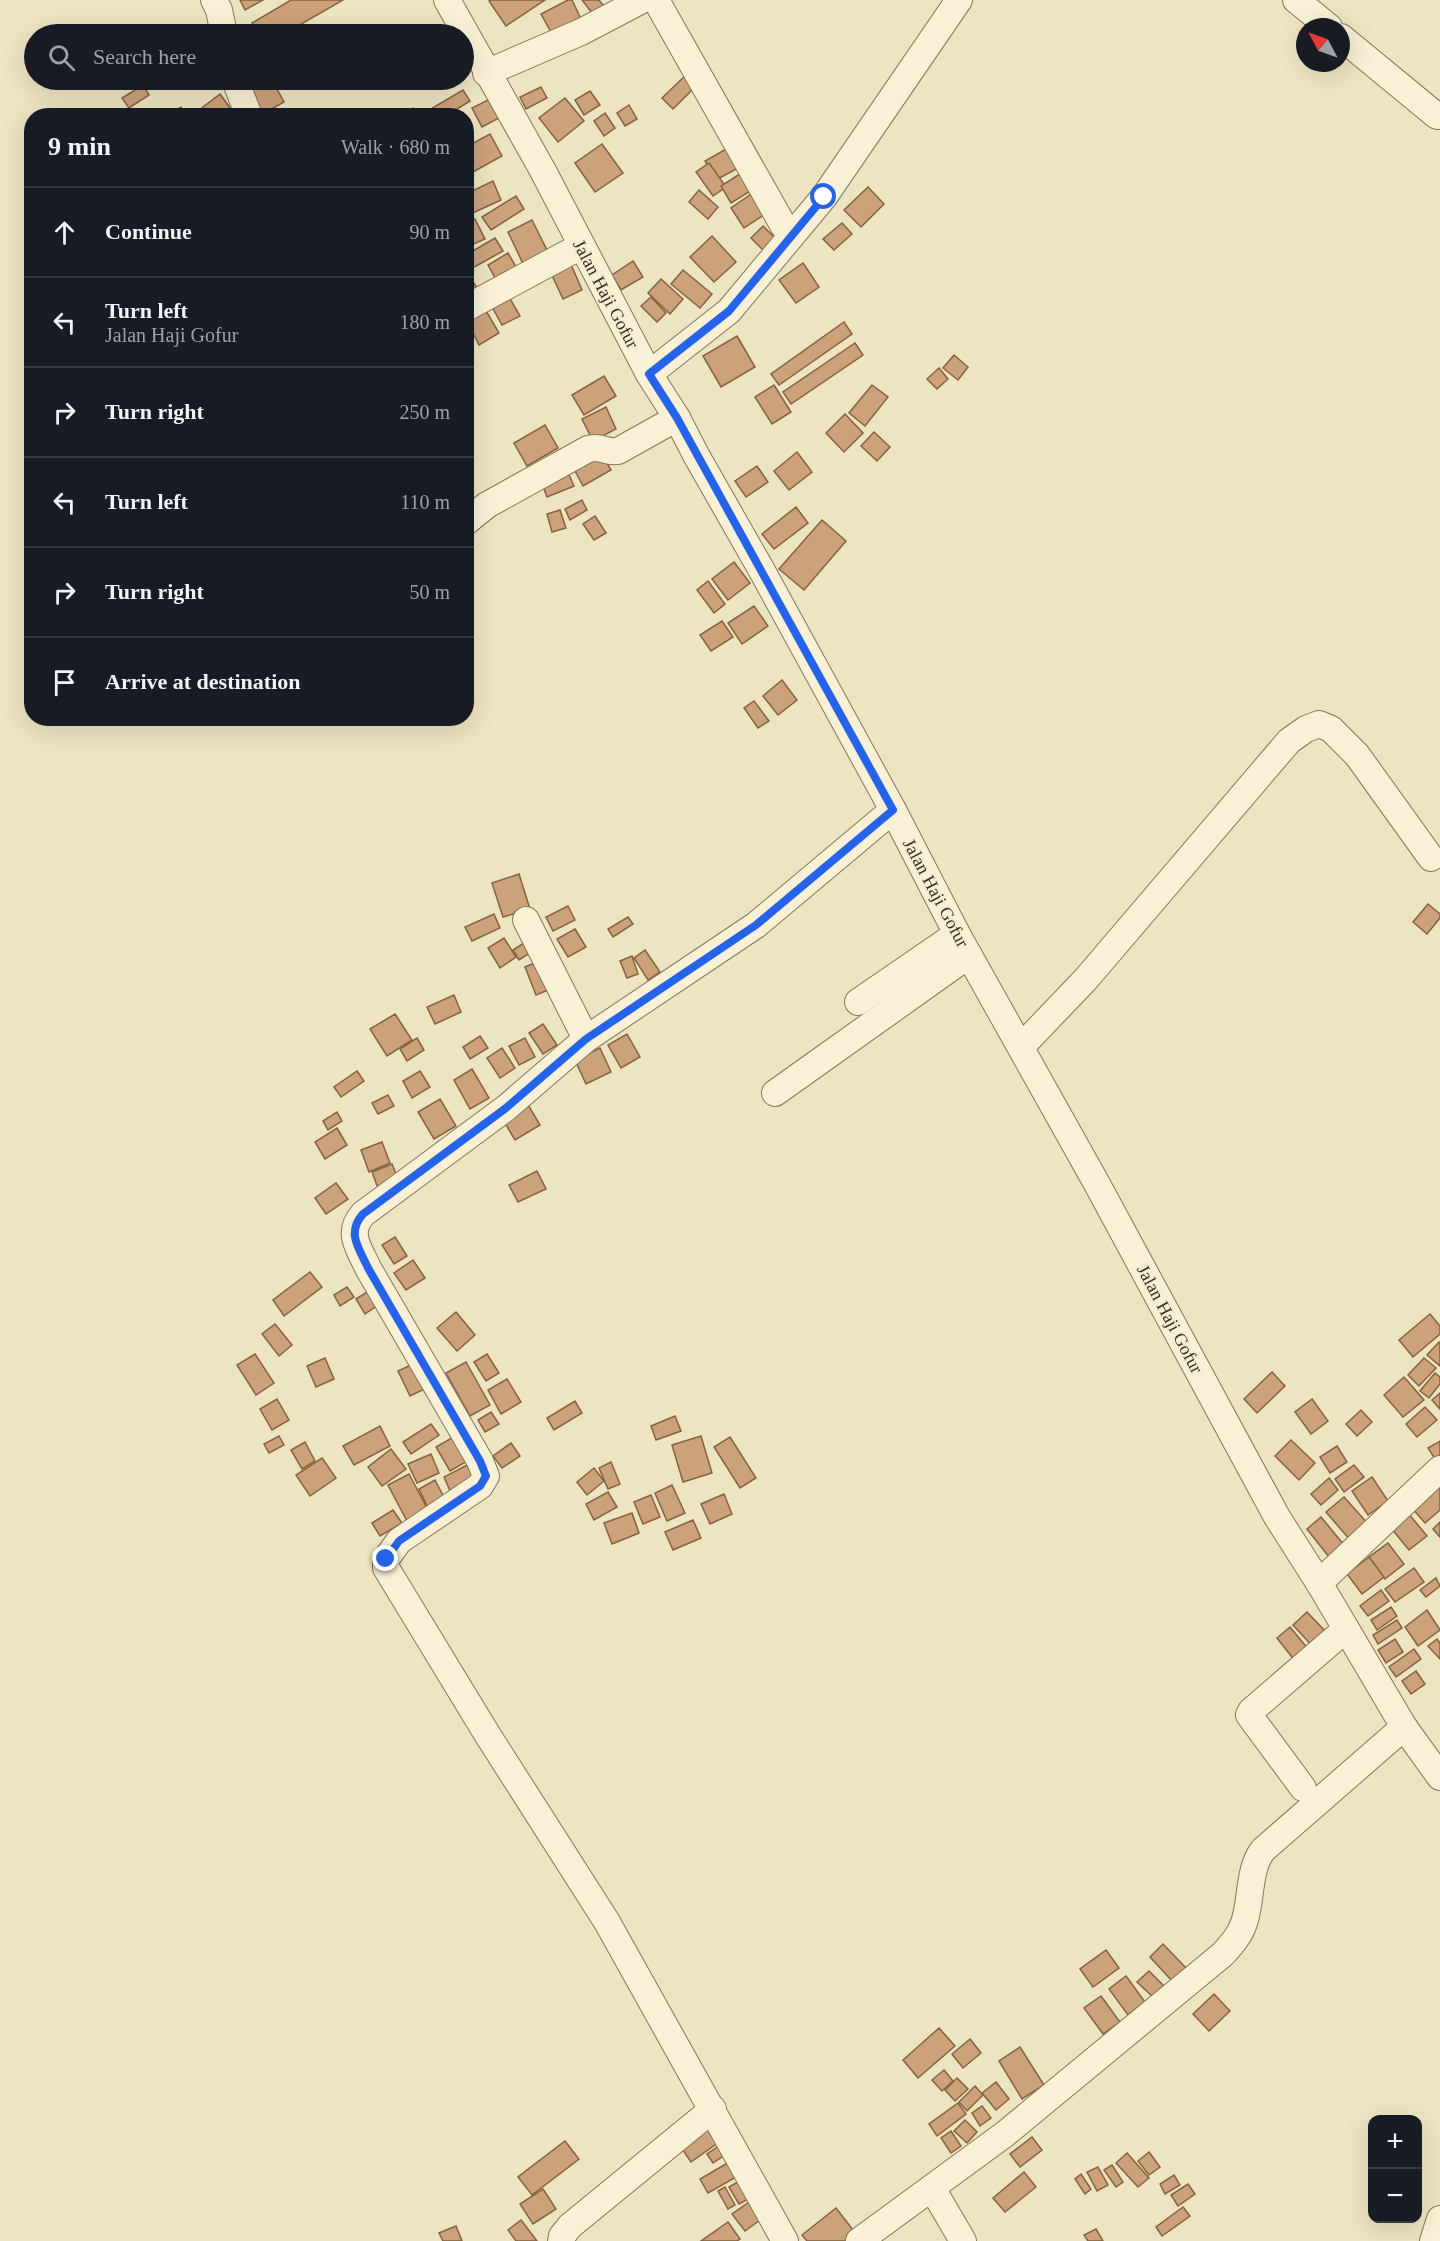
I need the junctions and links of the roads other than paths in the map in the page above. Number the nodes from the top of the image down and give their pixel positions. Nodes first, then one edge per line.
1 (214, 0) edge
2 (447, 0) edge
3 (642, 0) edge
4 (656, 0) edge
5 (1296, 0) edge
6 (957, 1) edge
7 (1318, 18) edge
8 (222, 24) edge
9 (460, 24) edge
10 (1350, 44) edge
11 (474, 51) edge
12 (486, 73) junction
13 (239, 90) edge
14 (246, 108) edge
15 (1437, 116) dead end
16 (783, 225) dead end
17 (581, 246) junction
18 (474, 304) edge
19 (649, 374) junction
20 (677, 418) junction
21 (474, 516) edge
22 (893, 810) junction
23 (1431, 858) dead end
24 (526, 920) dead end
25 (963, 944) junction
26 (858, 1002) dead end
27 (586, 1039) junction
28 (1021, 1047) junction
29 (775, 1093) dead end
30 (1440, 1469) edge
31 (1319, 1583) junction
32 (1346, 1629) junction
33 (1404, 1726) junction
34 (1436, 1762) edge
35 (1303, 1788) dead end
36 (713, 2109) junction
37 (932, 2188) junction
38 (1440, 2219) edge
39 (561, 2241) edge
40 (785, 2241) edge
41 (859, 2241) edge
42 (963, 2241) edge
43 (1433, 2241) edge

1 - 8 street
2 - 9 street, Jalan Haji Gofur
3 - 12 street
4 - 16 street
5 - 7 street
6 - 19 street
10 - 15 street
11 - 12 street, Jalan Haji Gofur
12 - 17 street, Jalan Haji Gofur
13 - 14 street
17 - 18 street
17 - 19 street, Jalan Haji Gofur
19 - 20 street, Jalan Haji Gofur
20 - 21 street
20 - 22 street, Jalan Haji Gofur
22 - 25 street, Jalan Haji Gofur
22 - 27 street
23 - 28 street
24 - 27 street
25 - 26 street
25 - 28 street, Jalan Haji Gofur
25 - 29 street
27 - 36 street
28 - 31 street, Jalan Haji Gofur
30 - 31 street
31 - 32 street, Jalan Haji Gofur
32 - 33 street, Jalan Haji Gofur
32 - 35 street
33 - 34 street, Jalan Haji Gofur
33 - 37 street
36 - 39 street
36 - 40 street
37 - 41 street
37 - 42 street
38 - 43 street

